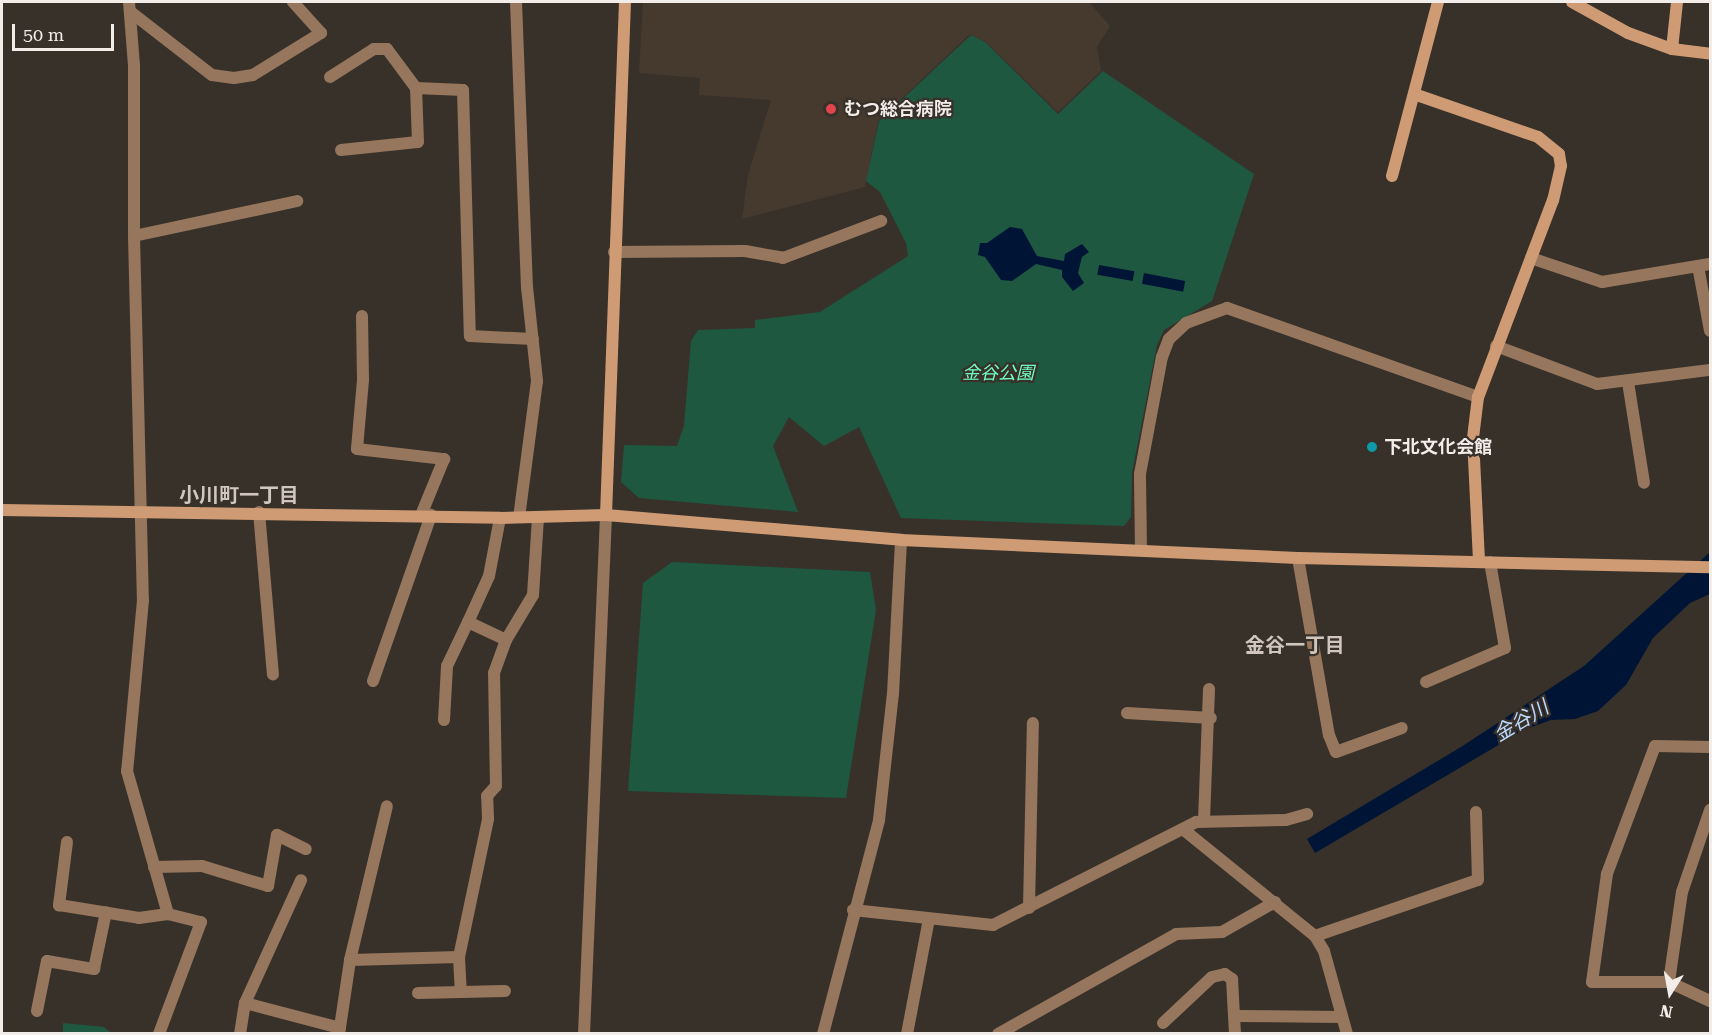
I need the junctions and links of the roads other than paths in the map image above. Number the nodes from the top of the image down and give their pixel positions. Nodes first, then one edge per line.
1 (293, 2) edge
2 (516, 2) edge
3 (626, 2) edge
4 (1438, 2) edge
5 (1572, 2) edge
6 (1677, 2) edge
7 (131, 7) edge
8 (1672, 49) junction
9 (1710, 54) edge
10 (330, 77) dead end
11 (416, 88) junction
12 (1414, 94) junction
13 (341, 150) dead end
14 (1392, 176) dead end
15 (297, 201) dead end
16 (882, 221) dead end
17 (134, 236) junction
18 (614, 252) junction
19 (1531, 258) junction
20 (1704, 265) edge
21 (362, 316) dead end
22 (1710, 331) edge
23 (532, 339) junction
24 (1496, 346) junction
25 (1710, 370) edge
26 (1628, 382) junction
27 (1478, 397) junction
28 (1644, 483) dead end
29 (2, 510) edge
30 (141, 512) junction
31 (259, 512) junction
32 (426, 515) junction
33 (606, 515) junction
34 (519, 517) junction
35 (538, 517) junction
36 (500, 518) junction
37 (901, 540) junction
38 (1141, 550) junction
39 (1298, 558) junction
40 (1485, 562) junction
41 (1710, 567) edge
42 (468, 621) junction
43 (506, 640) junction
44 (273, 674) dead end
45 (373, 681) dead end
46 (1426, 682) dead end
47 (1209, 689) dead end
48 (1127, 713) dead end
49 (1210, 718) junction
50 (444, 720) dead end
51 (1033, 723) dead end
52 (1402, 728) dead end
53 (1710, 747) edge
54 (387, 806) dead end
55 (1710, 810) edge
56 (1476, 812) dead end
57 (1307, 814) dead end
58 (1204, 819) junction
59 (1184, 830) junction
60 (67, 842) dead end
61 (306, 849) dead end
62 (154, 867) junction
63 (301, 880) dead end
64 (1275, 902) junction
65 (1029, 908) junction
66 (853, 910) junction
67 (106, 912) junction
68 (168, 914) junction
69 (928, 919) junction
70 (1315, 936) junction
71 (459, 957) junction
72 (350, 960) junction
73 (1669, 982) junction
74 (505, 991) dead end
75 (461, 992) junction
76 (418, 993) dead end
77 (1710, 1001) edge
78 (245, 1004) junction
79 (37, 1011) dead end
80 (1236, 1016) junction
81 (1342, 1017) junction
82 (1163, 1023) dead end
83 (339, 1031) edge
84 (159, 1034) edge
85 (240, 1034) edge
86 (584, 1034) edge
87 (823, 1034) edge
88 (907, 1034) edge
89 (998, 1034) edge
90 (1235, 1034) edge
91 (1347, 1034) edge

1 - 7 street
2 - 23 street
3 - 18 street
4 - 12 street
5 - 8 street
6 - 8 street
7 - 17 street
8 - 9 street
10 - 11 street
11 - 13 street
11 - 23 street
12 - 14 street
12 - 19 street
15 - 17 street
16 - 18 street
17 - 30 street
18 - 33 street
19 - 20 street
19 - 24 street
20 - 22 street
21 - 32 street
23 - 34 street
24 - 26 street
24 - 27 street
25 - 26 street
26 - 28 street
27 - 38 street
27 - 40 street
29 - 30 street
30 - 31 street
30 - 62 street
31 - 32 street
31 - 44 street
32 - 36 street
32 - 45 street
33 - 35 street
33 - 37 street
33 - 86 street
34 - 35 street
34 - 36 street
35 - 43 street
36 - 42 street
37 - 38 street
37 - 66 street
38 - 39 street
39 - 40 street
39 - 52 street
40 - 41 street
40 - 46 street
42 - 43 street
42 - 50 street
43 - 71 street
47 - 49 street
48 - 49 street
49 - 58 street
51 - 65 street
53 - 73 street
54 - 72 street
55 - 73 street
56 - 70 street
57 - 58 street
58 - 59 street
59 - 64 street
59 - 65 street
60 - 67 street
61 - 62 street
62 - 68 street
63 - 78 street
64 - 70 street
64 - 89 street
65 - 69 street
66 - 69 street
66 - 87 street
67 - 68 street
67 - 79 street
68 - 84 street
69 - 88 street
70 - 81 street
71 - 72 street
71 - 75 street
72 - 83 street
73 - 77 street
74 - 75 street
75 - 76 street
78 - 83 street
78 - 85 street
80 - 81 street
80 - 82 street
80 - 90 street
81 - 91 street

